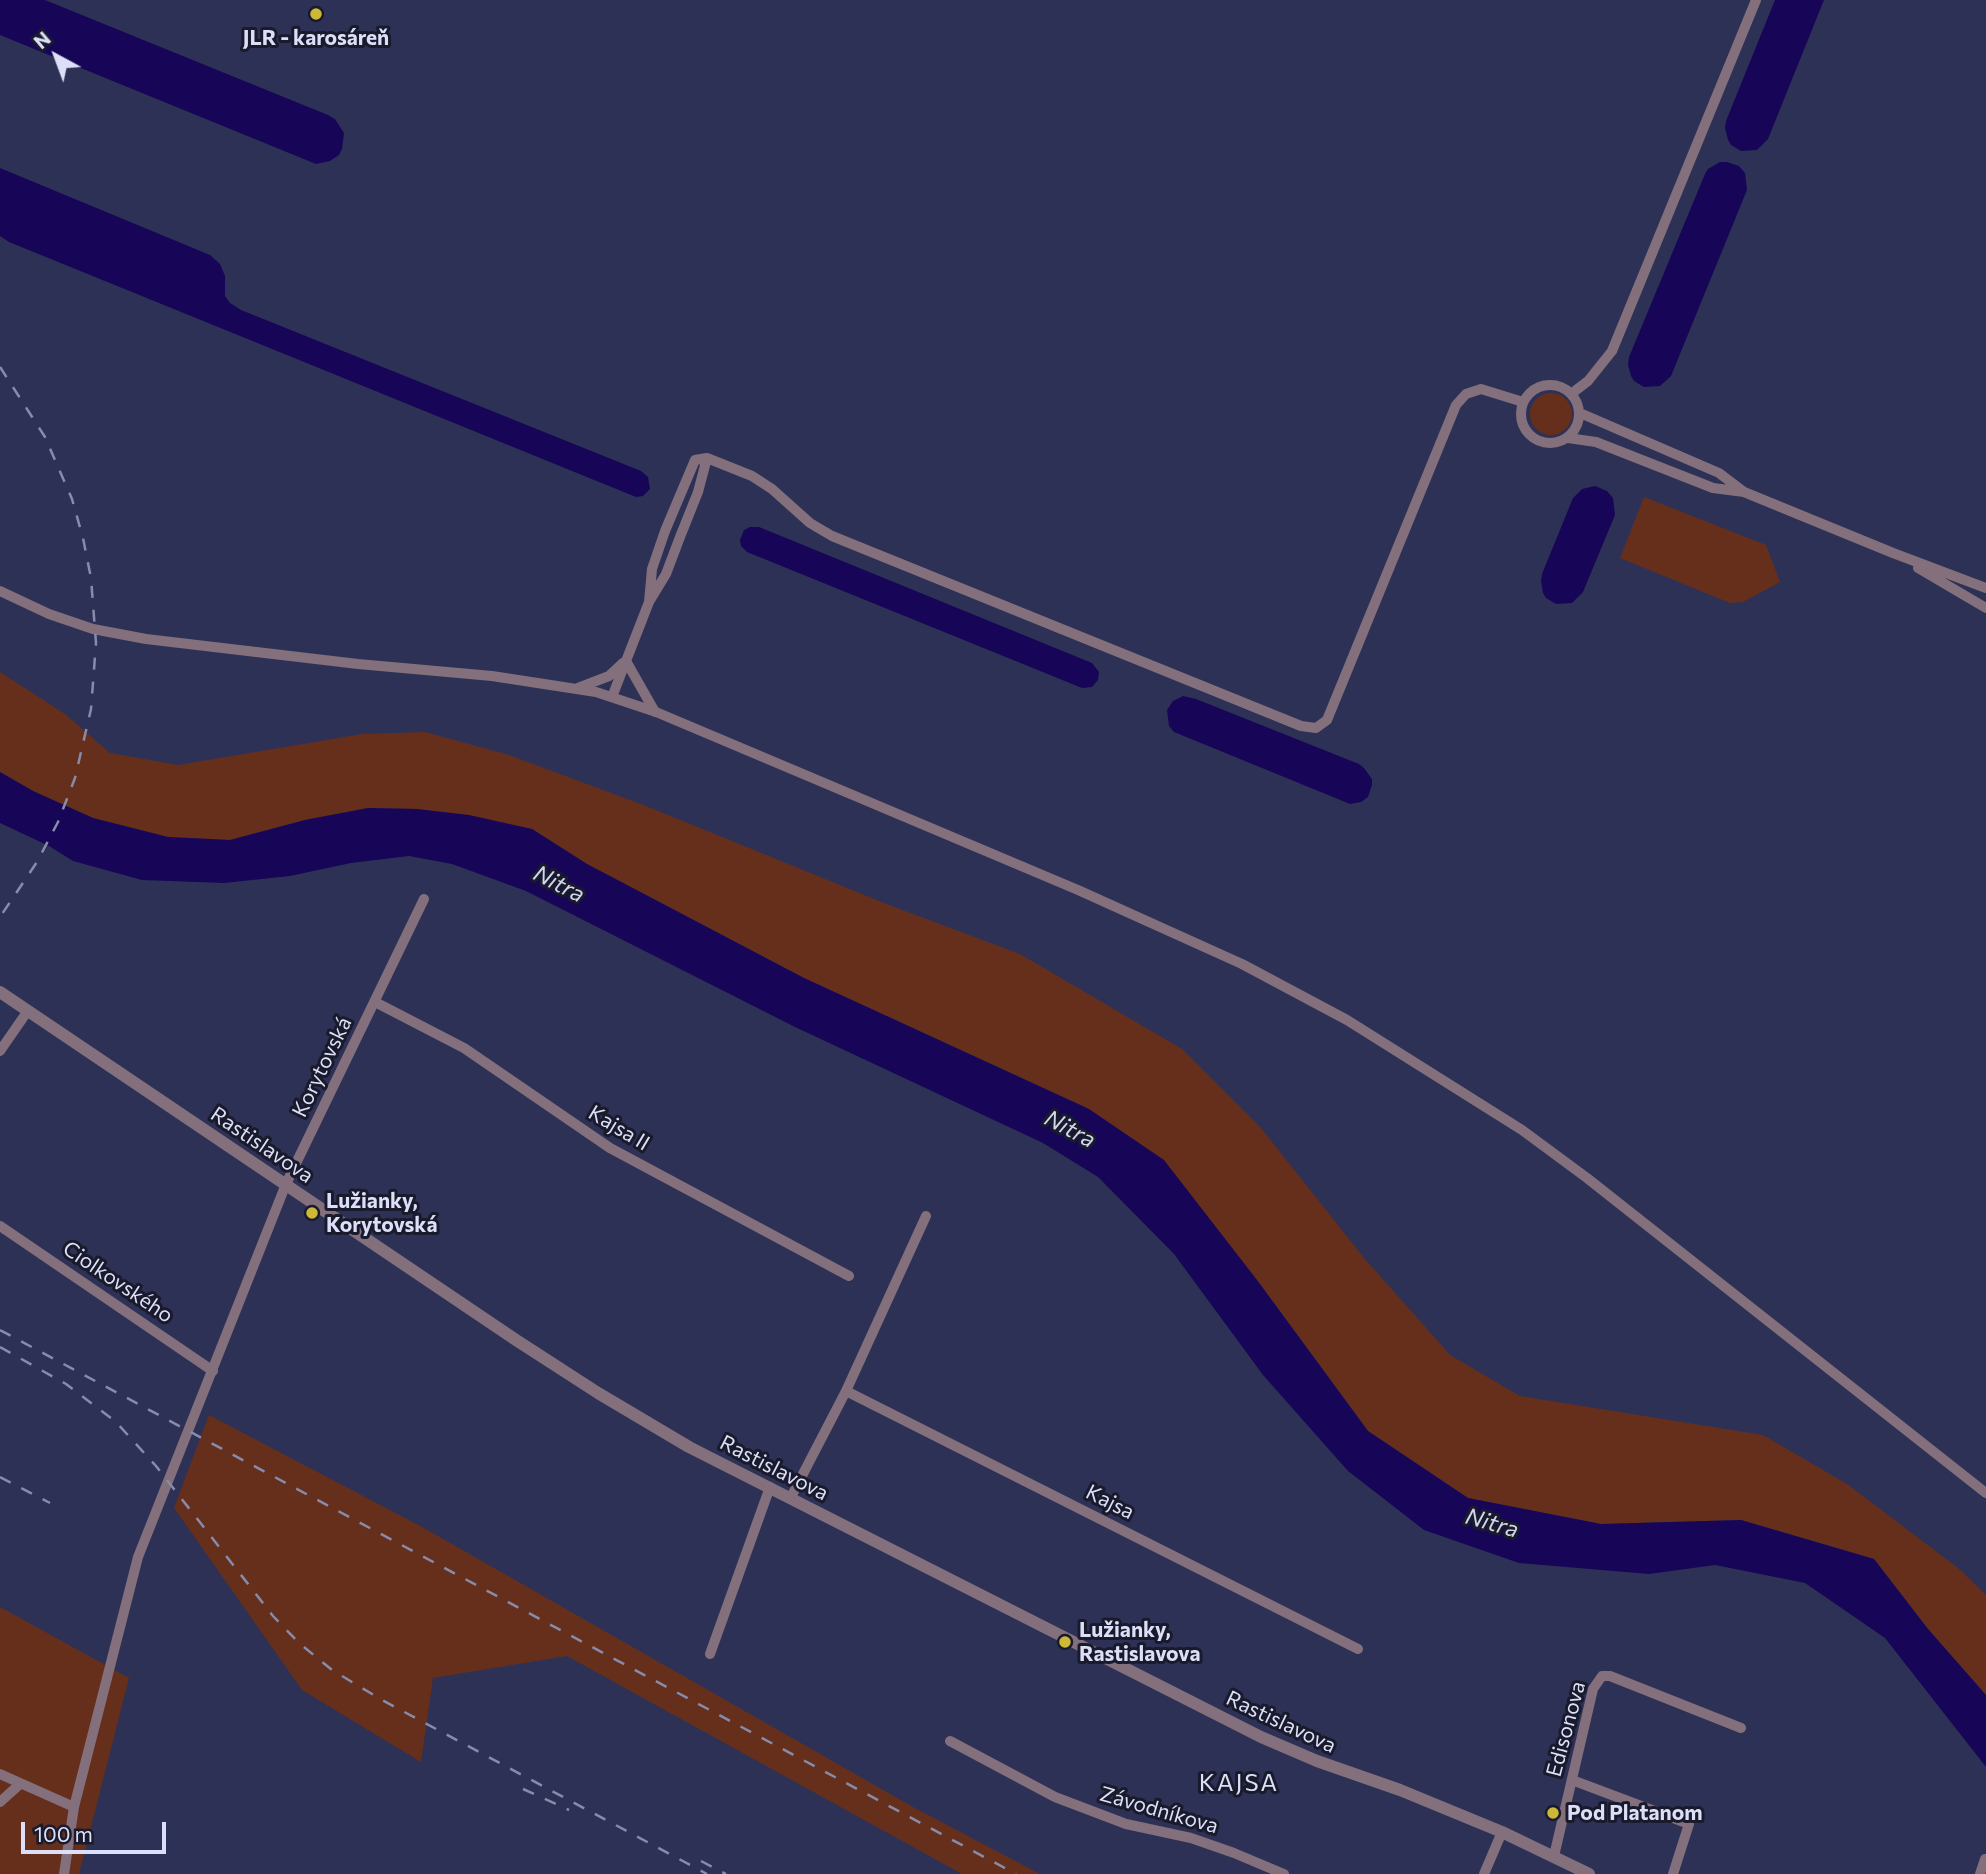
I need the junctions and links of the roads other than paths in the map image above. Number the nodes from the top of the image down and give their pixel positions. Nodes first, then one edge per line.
1 (1756, 0) edge
2 (1571, 394) junction
3 (1523, 402) junction
4 (1580, 413) junction
5 (1568, 438) junction
6 (707, 458) junction
7 (1745, 492) junction
8 (1893, 553) junction
9 (1986, 588) edge
10 (0, 592) edge
11 (649, 602) junction
12 (1986, 608) edge
13 (626, 661) junction
14 (578, 688) junction
15 (612, 697) junction
16 (656, 712) junction
17 (424, 899) dead end
18 (0, 992) edge
19 (375, 1002) junction
20 (27, 1012) junction
21 (0, 1051) edge
22 (286, 1184) junction
23 (926, 1216) dead end
24 (0, 1226) edge
25 (849, 1276) dead end
26 (213, 1371) junction
27 (846, 1391) junction
28 (770, 1487) junction
29 (1986, 1493) edge
30 (791, 1497) junction
31 (1357, 1649) dead end
32 (710, 1654) dead end
33 (1741, 1728) dead end
34 (950, 1741) dead end
35 (0, 1774) edge
36 (1572, 1780) junction
37 (20, 1784) junction
38 (0, 1802) edge
39 (74, 1807) junction
40 (1502, 1832) junction
41 (1554, 1856) junction
42 (1985, 1859) edge
43 (64, 1874) edge
44 (1284, 1874) edge
45 (1484, 1874) edge
46 (1589, 1874) edge
47 (1673, 1874) edge
48 (1980, 1874) edge

1 - 2 street
2 - 3 street
2 - 4 street
3 - 5 street
3 - 6 street
4 - 5 street
4 - 7 street
5 - 7 street
6 - 11 street
6 - 11 street
7 - 8 street
8 - 9 street
8 - 12 street
10 - 14 street
11 - 13 street
13 - 14 street
13 - 15 street
13 - 16 street
14 - 15 street
15 - 16 street
16 - 29 street
17 - 19 street, Korytovská
18 - 20 street, Rastislavova
19 - 22 street, Korytovská
19 - 25 street, Kajsa II
20 - 21 street
20 - 22 street, Rastislavova
22 - 26 street, Korytovská
22 - 28 street, Rastislavova
23 - 27 street
24 - 26 street, Ciolkovského
26 - 39 street, Korytovská
27 - 30 street
27 - 31 street, Kajsa
28 - 30 street, Rastislavova
28 - 32 street
30 - 40 street, Rastislavova
33 - 36 street, Edisonova
34 - 44 street, Závodníkova
35 - 37 street
36 - 41 street, Edisonova
36 - 47 street
37 - 38 street
37 - 39 street
39 - 43 street, Korytovská
40 - 41 street, Rastislavova
40 - 45 street
41 - 46 street, Rastislavova
42 - 48 street

